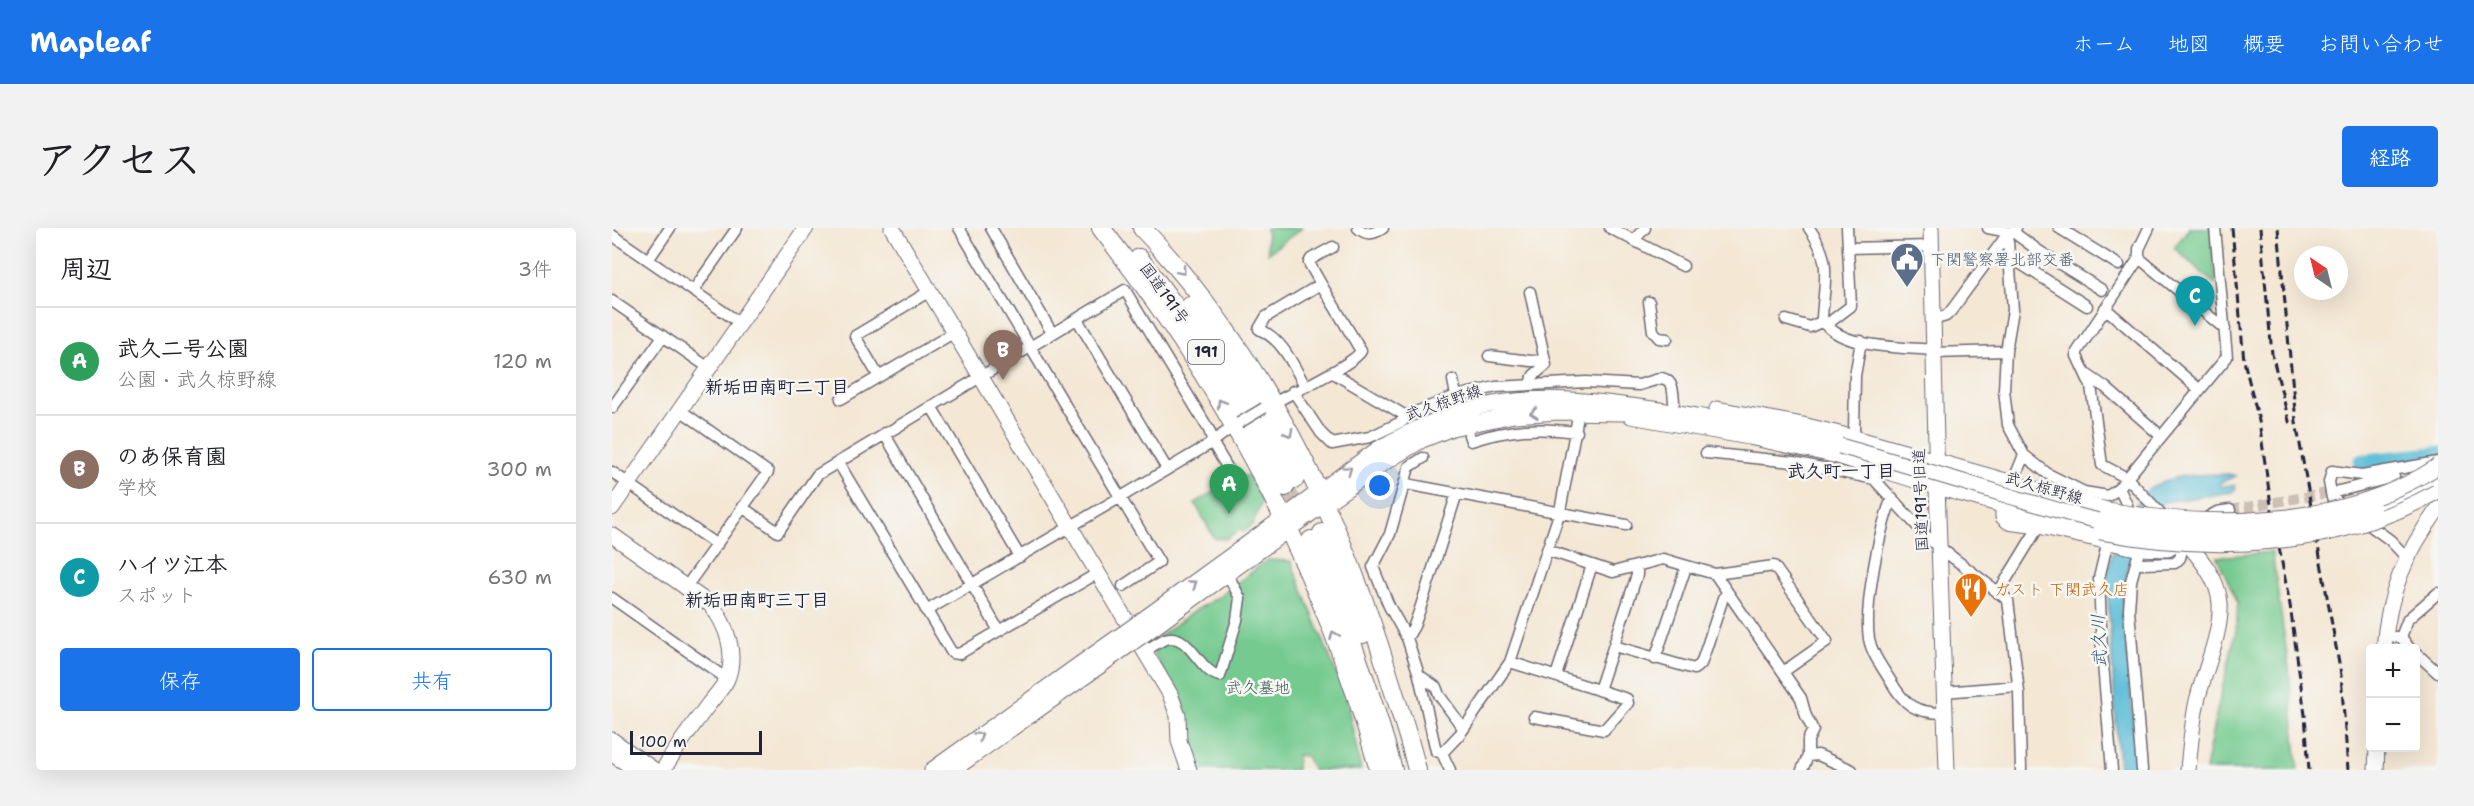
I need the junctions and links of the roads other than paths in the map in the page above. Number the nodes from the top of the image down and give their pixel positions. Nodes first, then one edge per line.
1 (670, 228) edge
2 (737, 228) edge
3 (806, 228) edge
4 (892, 228) edge
5 (959, 228) edge
6 (991, 228) edge
7 (1101, 228) edge
8 (1113, 228) edge
9 (1130, 228) edge
10 (1143, 228) edge
11 (1358, 228) edge
12 (1383, 228) edge
13 (1610, 228) edge
14 (1645, 228) edge
15 (1809, 228) edge
16 (1847, 228) edge
17 (1931, 228) edge
18 (1988, 228) edge
19 (2059, 228) edge
20 (2149, 228) edge
21 (2215, 228) edge
22 (2011, 232) edge
23 (612, 235) edge
24 (1634, 240) junction
25 (1932, 246) junction
26 (1333, 247) dead end
27 (1848, 248) junction
28 (2010, 257) junction
29 (2139, 258) junction
30 (648, 260) junction
31 (2119, 265) dead end
32 (1683, 266) dead end
33 (1321, 284) junction
34 (2102, 290) dead end
35 (693, 291) junction
36 (930, 291) junction
37 (1530, 292) dead end
38 (1649, 302) dead end
39 (614, 306) edge
40 (2087, 306) dead end
41 (2105, 308) junction
42 (1077, 319) junction
43 (1786, 320) dead end
44 (1934, 320) junction
45 (740, 323) junction
46 (1824, 323) junction
47 (2224, 329) junction
48 (955, 332) junction
49 (1052, 333) junction
50 (663, 336) junction
51 (1667, 339) dead end
52 (1861, 341) junction
53 (1030, 346) junction
54 (1933, 351) junction
55 (2006, 351) junction
56 (1489, 356) dead end
57 (1544, 360) junction
58 (709, 368) junction
59 (1333, 373) junction
60 (2086, 374) junction
61 (981, 376) junction
62 (879, 377) junction
63 (1453, 380) dead end
64 (1305, 386) junction
65 (2200, 390) junction
66 (1293, 391) junction
67 (1528, 392) junction
68 (1457, 398) junction
69 (841, 399) dead end
70 (1674, 402) junction
71 (1269, 405) junction
72 (931, 406) junction
73 (612, 408) edge
74 (681, 410) junction
75 (1580, 411) junction
76 (1613, 413) junction
77 (1406, 416) junction
78 (1711, 418) junction
79 (1237, 424) junction
80 (1577, 432) junction
81 (1854, 432) dead end
82 (884, 434) junction
83 (1468, 435) dead end
84 (2161, 436) junction
85 (1214, 440) junction
86 (1885, 446) junction
87 (1706, 453) dead end
88 (2024, 454) junction
89 (1423, 458) dead end
90 (1937, 461) junction
91 (838, 462) junction
92 (2438, 465) edge
93 (1167, 470) junction
94 (612, 472) edge
95 (2438, 472) edge
96 (1876, 474) junction
97 (1990, 477) junction
98 (2127, 478) junction
99 (2438, 479) edge
100 (1234, 480) dead end
101 (629, 484) junction
102 (1406, 484) junction
103 (2012, 484) junction
104 (1937, 488) junction
105 (2119, 488) junction
106 (2339, 491) tunnel mouth
107 (2438, 491) edge
108 (1457, 493) junction
109 (1120, 497) junction
110 (1322, 497) junction
111 (1892, 498) junction
112 (2003, 506) junction
113 (742, 507) junction
114 (2373, 507) junction
115 (612, 508) edge
116 (2438, 509) edge
117 (2230, 510) tunnel mouth
118 (1560, 511) junction
119 (1287, 524) junction
120 (1626, 525) dead end
121 (2039, 526) junction
122 (1070, 527) junction
123 (612, 535) edge
124 (2184, 539) junction
125 (2108, 540) junction
126 (717, 545) junction
127 (1940, 548) junction
128 (1547, 550) junction
129 (2138, 553) junction
130 (1020, 557) junction
131 (2406, 557) junction
132 (1592, 565) junction
133 (1637, 566) junction
134 (1686, 567) junction
135 (1098, 573) junction
136 (1714, 573) junction
137 (1228, 575) junction
138 (691, 580) dead end
139 (973, 584) junction
140 (1123, 586) dead end
141 (1998, 593) junction
142 (2438, 593) edge
143 (1728, 594) junction
144 (612, 598) edge
145 (926, 611) junction
146 (1149, 623) junction
147 (999, 631) junction
148 (1407, 638) junction
149 (2401, 638) junction
150 (2385, 642) edge
151 (2406, 644) edge
152 (1614, 646) junction
153 (1144, 652) junction
154 (2420, 657) edge
155 (1655, 659) junction
156 (1510, 662) junction
157 (1083, 670) junction
158 (1783, 672) junction
159 (2438, 673) edge
160 (1419, 675) junction
161 (1556, 676) junction
162 (727, 679) junction
163 (2018, 686) junction
164 (1599, 690) junction
165 (1944, 692) junction
166 (1945, 713) junction
167 (1534, 717) dead end
168 (1463, 728) junction
169 (612, 740) edge
170 (2377, 752) edge
171 (1442, 753) junction
172 (612, 754) edge
173 (1808, 756) junction
174 (637, 770) edge
175 (654, 770) edge
176 (663, 770) edge
177 (932, 770) edge
178 (953, 770) edge
179 (1189, 770) edge
180 (1379, 770) edge
181 (1393, 770) edge
182 (1407, 770) edge
183 (1417, 770) edge
184 (1450, 770) edge
185 (1802, 770) edge
186 (1852, 770) edge
187 (1947, 770) edge
188 (2021, 770) edge
189 (2112, 770) edge
190 (2142, 770) edge
191 (2188, 770) edge
192 (2376, 770) edge

1 - 30 street
2 - 35 street
3 - 45 main road
4 - 36 main road
5 - 53 street
6 - 49 street
79 -> 7 highway
8 - 9 highway, 国道191号 / 191
10 -> 71 highway
11 - 12 street
13 - 24 street
14 - 24 street
15 - 46 street
16 - 27 street
17 - 25 main road, 国道191号旧道
18 - 22 street
19 - 31 street
20 - 29 street
21 - 47 street
22 - 28 street
22 - 34 street
22 - 44 street
23 - 30 street
24 - 32 street
25 - 27 street
25 - 44 main road, 国道191号旧道
26 - 33 street
27 - 46 street
28 - 40 street
28 - 55 street
29 - 41 street
29 - 47 street
30 - 35 street
33 - 59 street
33 - 64 street
35 - 45 street
36 - 48 main road
36 - 62 street
37 - 57 street
38 - 51 street
39 - 50 street
41 - 60 street
41 - 65 street
42 - 49 street
42 - 85 street
42 - 93 street
43 - 46 street
44 - 54 main road, 国道191号旧道
45 - 58 main road
46 - 52 street
47 - 65 street
48 - 61 main road
48 - 62 street
49 - 53 street
50 - 58 street
50 - 73 street
52 - 54 street
52 - 81 street
53 - 61 street
53 - 109 street
54 - 55 street
54 - 90 main road, 国道191号旧道
55 - 88 street
56 - 57 street
57 - 67 street
58 - 74 main road
59 - 64 street
59 - 77 street
60 - 84 street
60 - 98 street
61 - 72 street
61 - 122 main road
62 - 69 street
63 - 68 street
64 - 66 street
65 - 84 street
66 - 71 street
66 - 77 street
67 - 68 street
67 - 70 main road
67 - 70 street
67 - 78 main road, 武久椋野線
110 -> 67 main road, 武久椋野線
68 - 77 street
70 - 86 main road
71 - 79 street, bridge
71 -> 110 highway
72 - 82 street
72 - 130 street
74 - 101 main road
74 - 113 street
75 - 76 main road, 武久椋野線
75 - 80 street
75 -> 110 main road, 武久椋野線
76 - 78 main road, 武久椋野線
76 - 96 main road
78 - 114 main road, 武久椋野線, bridge
79 - 85 street
79 - 119 highway
80 - 83 street
80 - 118 street
82 - 91 street
82 - 139 street
84 - 98 street
85 - 93 street
85 - 100 street
86 - 90 main road
86 - 96 main road
87 - 96 street
88 - 103 street
88 - 105 street
89 - 102 street
90 - 97 main road
90 - 104 main road, 国道191号旧道
91 - 113 street
91 - 145 street
92 - 103 main road, bridge
92 - 106 street
92 - 131 street
93 - 109 street
94 - 101 street
95 - 114 main road, 武久椋野線
96 - 104 main road
96 - 111 street
97 - 103 main road
97 - 112 street
98 - 105 street
98 - 124 street
99 - 114 main road, 武久椋野線
101 - 115 main road
101 - 126 street
102 - 108 street
102 - 148 street
104 - 112 main road
104 - 127 main road, 国道191号旧道
105 - 125 street
107 - 125 main road, bridge
108 - 118 street
108 - 148 street
109 - 122 street
109 - 140 street
110 - 119 main road, 武久椋野線
110 - 183 highway
111 - 127 street
111 - 166 street
112 - 121 main road
112 - 125 main road
113 - 126 street
116 - 131 main road
117 - 124 street
118 - 120 street
118 - 128 street
119 - 137 main road
146 -> 119 main road
180 -> 119 highway
121 - 125 main road
121 - 141 street
122 - 130 street
122 - 135 main road
123 - 162 main road
124 - 129 main road
124 - 191 main road
125 - 129 main road
125 - 189 street
126 - 138 street
127 - 141 street
127 - 165 main road, 国道191号旧道
128 - 132 street
128 - 156 street
129 - 190 street
130 - 139 street
131 - 150 main road
132 - 133 street
132 - 161 street
133 - 134 street
133 - 152 street
134 - 136 street
134 - 155 street
135 - 147 street
135 - 153 main road
136 - 143 street
136 - 158 street
137 - 146 main road
137 - 153 street
139 - 145 street
139 - 147 street
141 - 163 street
142 - 149 street
143 - 155 street
143 - 158 street
144 - 162 street
145 - 147 street
146 - 157 main road, bridge
148 - 160 street
149 - 150 street
149 - 151 street
152 - 155 street
152 - 164 street
153 - 179 main road
154 - 159 street
156 - 161 street
156 - 168 street
177 -> 157 main road
157 - 178 main road
158 - 173 street
160 - 168 street
160 - 171 street
161 - 164 street
162 - 176 main road
163 - 165 street
163 - 188 street
164 - 167 street
165 - 166 main road, 国道191号旧道
166 - 187 main road, 国道191号旧道
168 - 171 street
169 - 175 main road
170 - 192 main road
171 - 184 street
172 - 174 main road
173 - 185 street
173 - 186 street
181 - 182 highway

